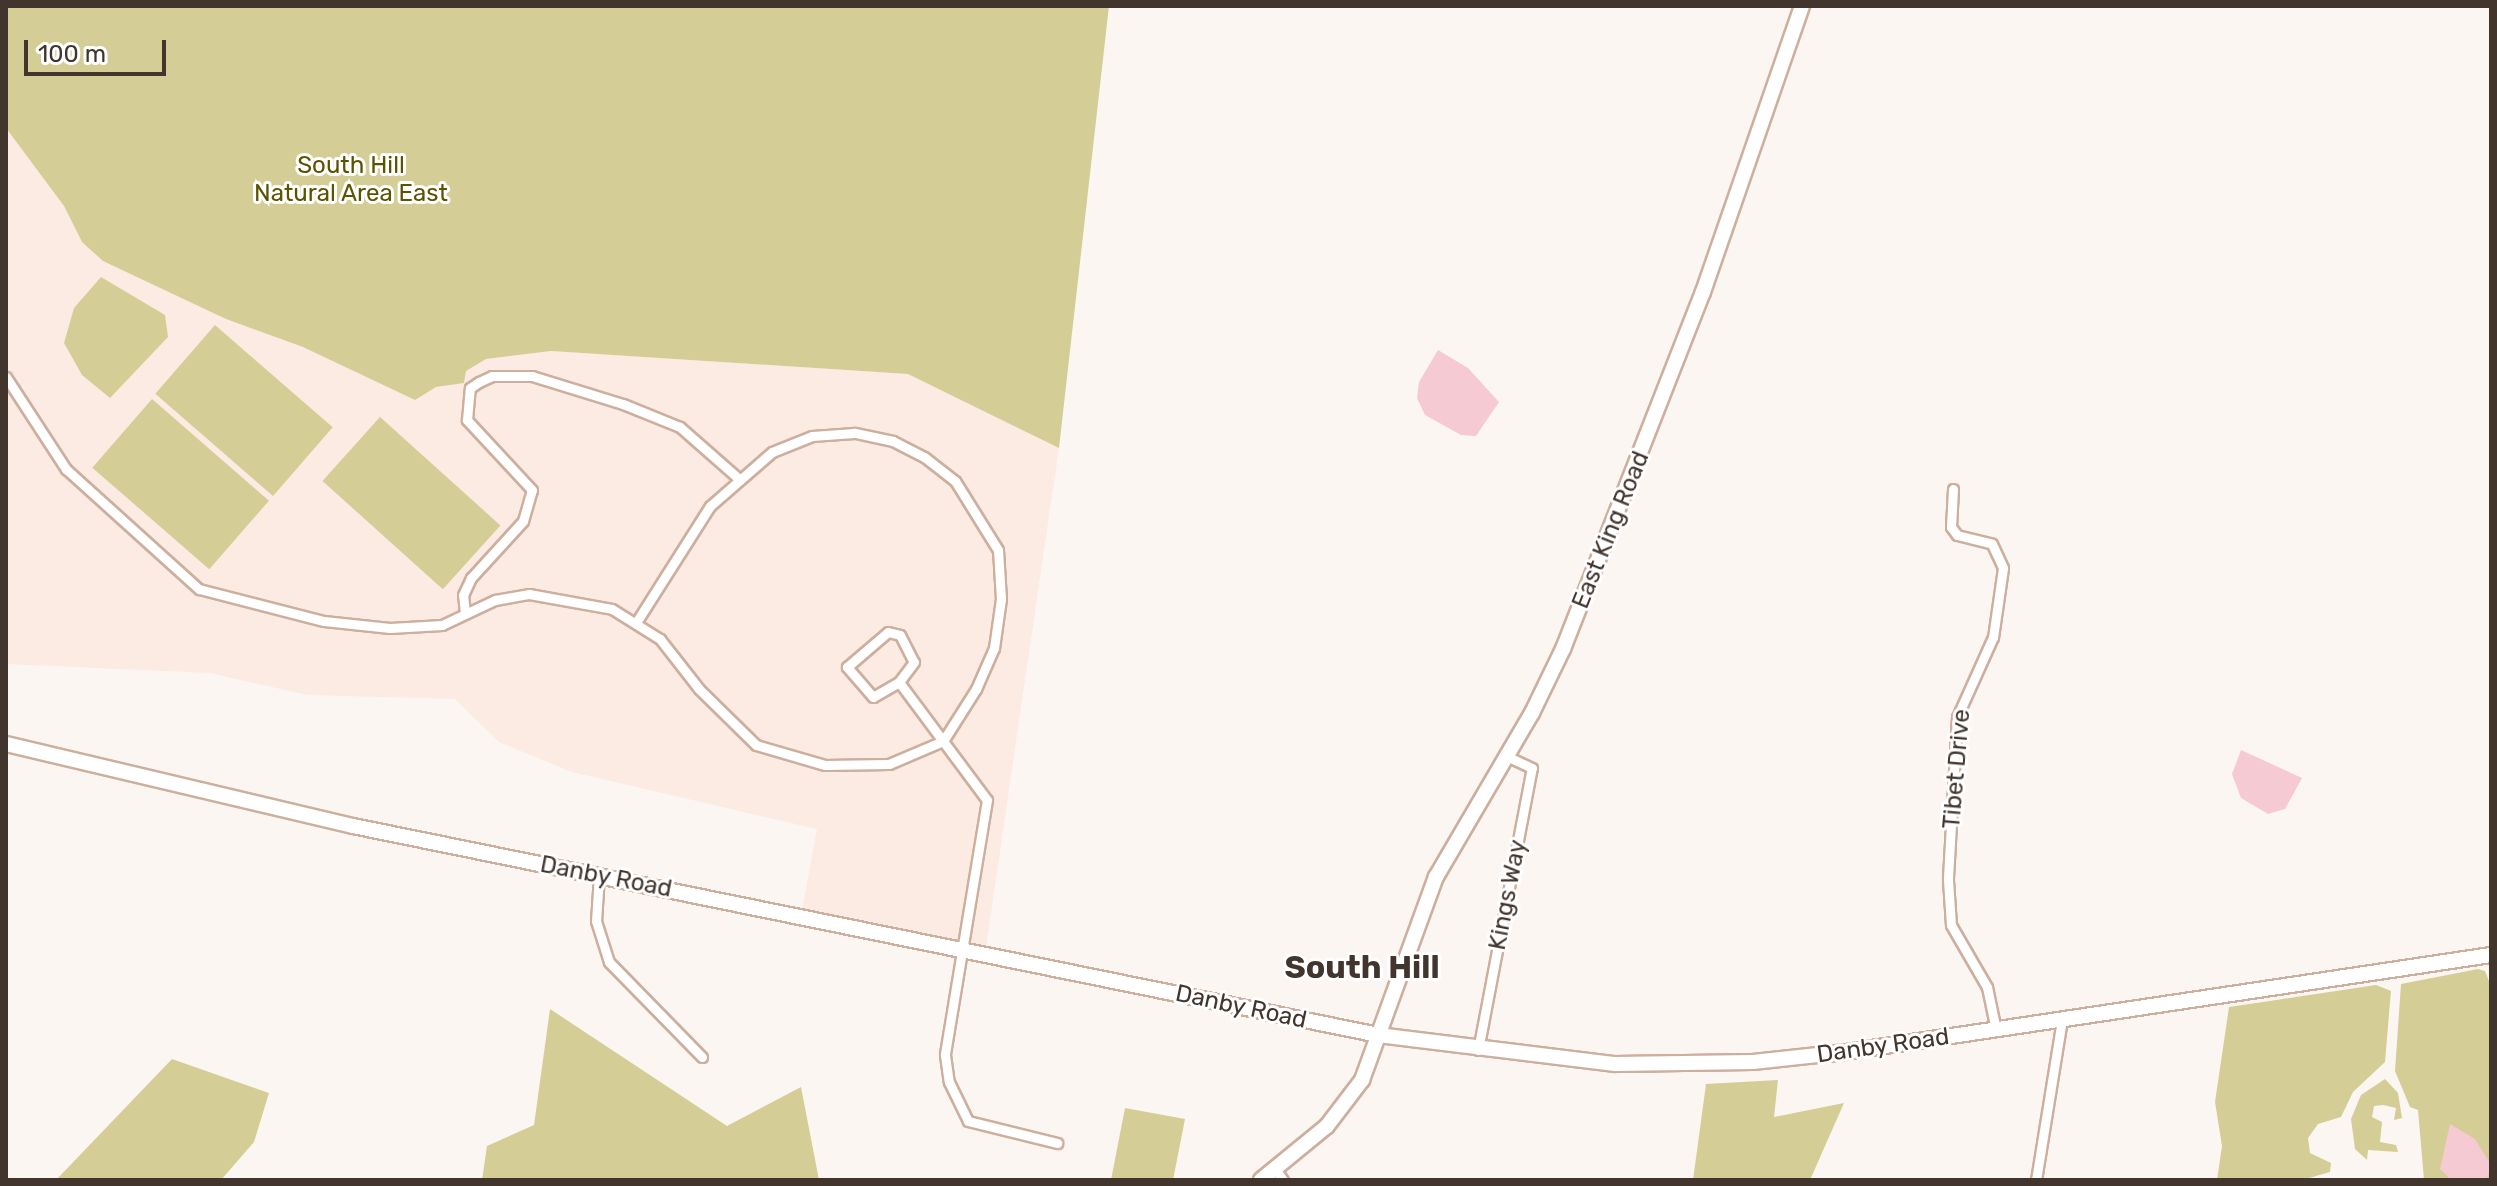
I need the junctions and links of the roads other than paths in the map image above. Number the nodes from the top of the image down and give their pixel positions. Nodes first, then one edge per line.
1 (1802, 6) edge
2 (6, 377) edge
3 (739, 479) junction
4 (1953, 489) dead end
5 (465, 613) junction
6 (637, 621) junction
7 (899, 682) junction
8 (943, 741) junction
9 (6, 744) edge
10 (1506, 756) junction
11 (599, 875) junction
12 (964, 949) junction
13 (2491, 955) edge
14 (2062, 1020) junction
15 (1996, 1030) junction
16 (1378, 1035) junction
17 (1478, 1051) junction
18 (702, 1057) dead end
19 (1057, 1143) dead end
20 (1279, 1174) edge
21 (1261, 1180) edge
22 (2036, 1180) edge

1 - 10 main road, East King Road
2 - 5 street
3 - 5 street
3 - 6 street
3 - 8 street
4 - 15 street, Tibet Drive
5 - 6 street
6 - 8 street
7 - 7 street
7 - 8 street
8 - 12 street
9 - 11 main road, Danby Road
10 - 16 main road, East King Road
10 - 17 street, Kings Way
11 - 12 main road, Danby Road
11 - 18 street
12 - 16 main road, Danby Road
12 - 19 street
13 - 14 main road, Danby Road
14 - 15 main road, Danby Road
14 - 22 street
15 - 17 main road, Danby Road
16 - 17 main road, Danby Road
16 - 20 main road, East King Road
20 - 21 main road, East King Road

